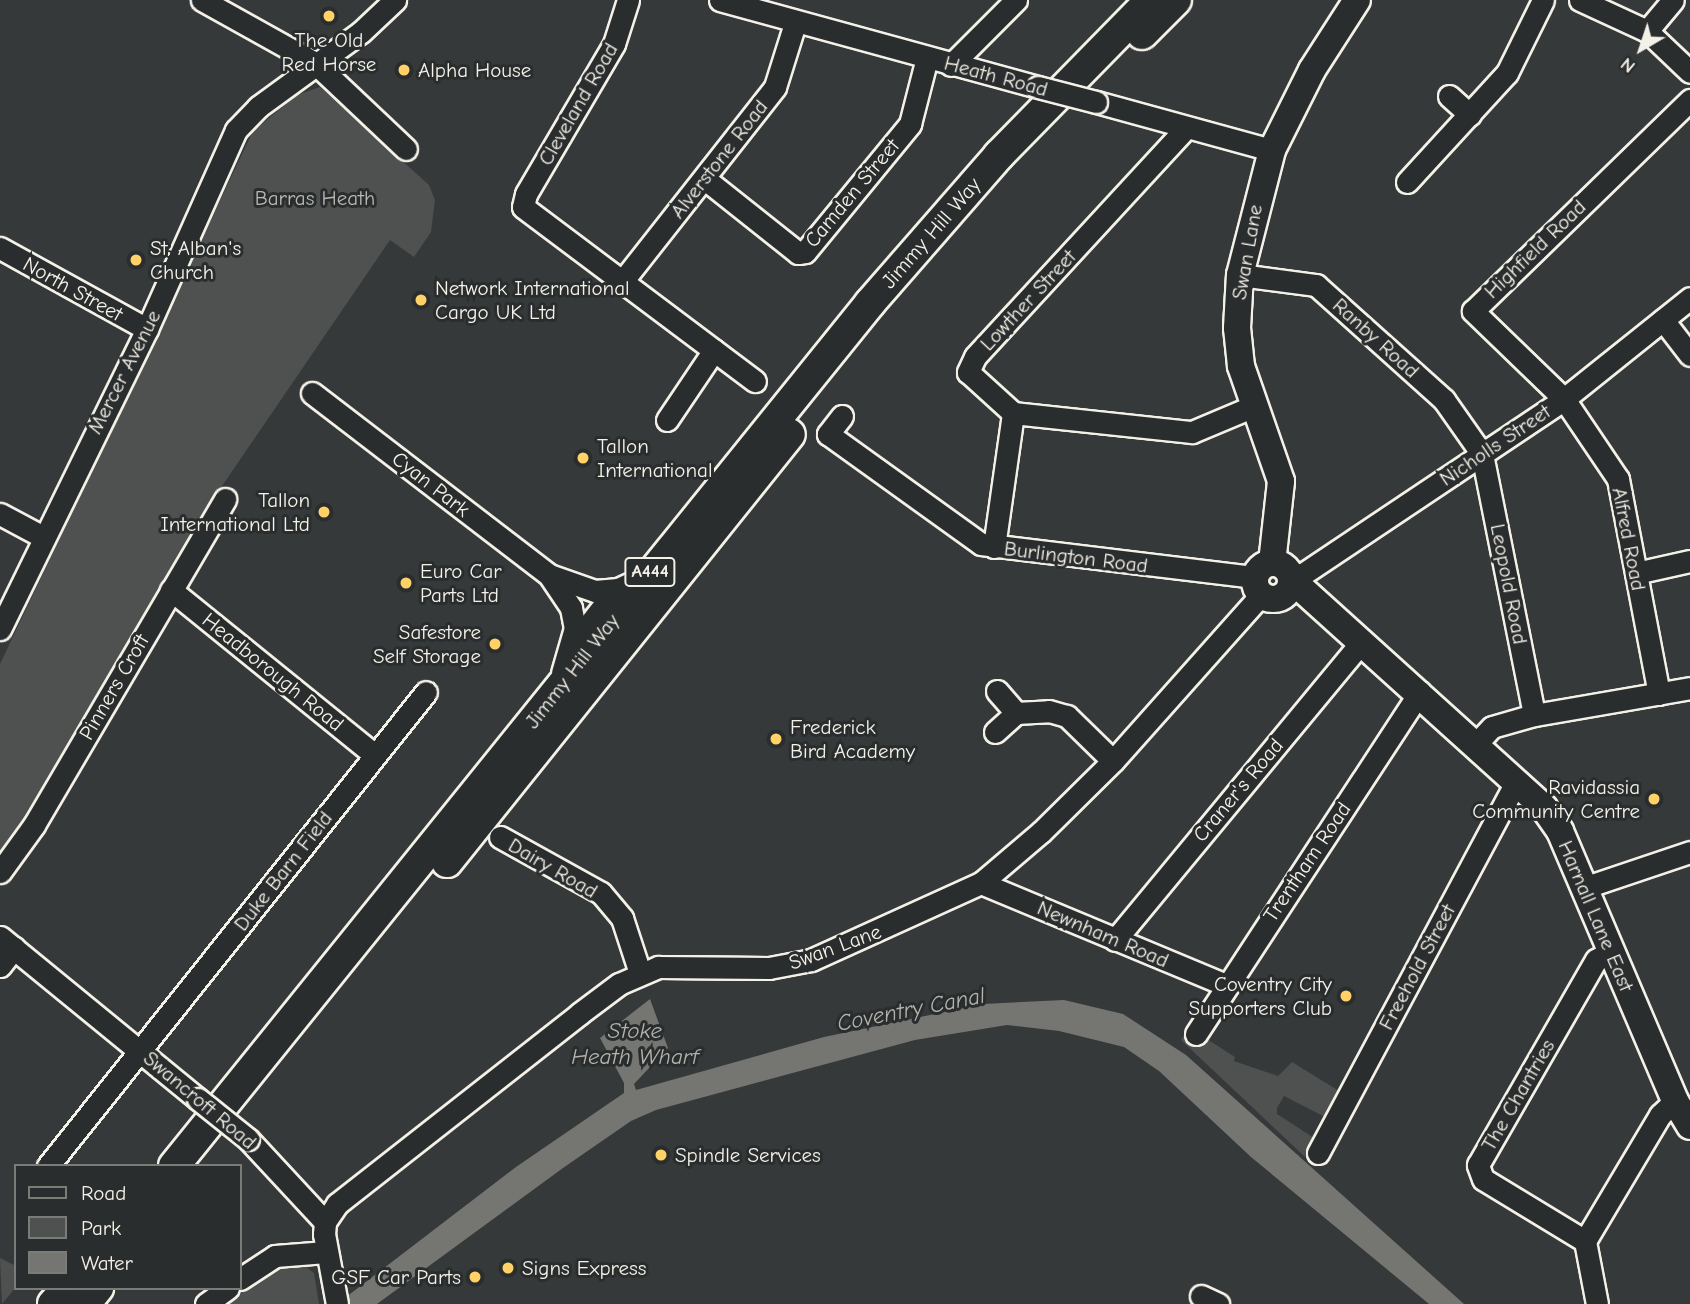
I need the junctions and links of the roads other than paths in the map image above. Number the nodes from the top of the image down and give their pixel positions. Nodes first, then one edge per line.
1 (202, 0) edge
2 (396, 0) edge
3 (628, 0) edge
4 (720, 0) edge
5 (1016, 0) edge
6 (1151, 0) edge
7 (1176, 0) edge
8 (1357, 0) edge
9 (1543, 0) edge
10 (1580, 0) edge
11 (1673, 0) edge
12 (795, 23) junction
13 (1647, 31) junction
14 (927, 58) junction
15 (315, 63) junction
16 (951, 65) junction
17 (1690, 72) edge
18 (1449, 96) dead end
19 (1690, 100) edge
20 (1469, 115) junction
21 (1186, 128) junction
22 (406, 149) dead end
23 (1272, 150) junction
24 (705, 179) junction
25 (1407, 182) dead end
26 (0, 248) edge
27 (1240, 275) junction
28 (621, 284) junction
29 (1690, 298) edge
30 (1663, 320) junction
31 (147, 329) junction
32 (714, 350) junction
33 (1690, 355) edge
34 (755, 381) dead end
35 (312, 393) dead end
36 (1564, 399) junction
37 (1254, 406) junction
38 (1013, 412) junction
39 (842, 416) dead end
40 (667, 420) dead end
41 (1482, 454) junction
42 (225, 499) dead end
43 (0, 514) edge
44 (43, 537) junction
45 (994, 547) junction
46 (1690, 561) edge
47 (1636, 573) junction
48 (549, 575) junction
49 (638, 580) junction
50 (1275, 582) junction
51 (171, 590) junction
52 (0, 629) edge
53 (1362, 641) junction
54 (573, 645) junction
55 (1690, 688) edge
56 (997, 691) dead end
57 (426, 692) dead end
58 (1420, 692) junction
59 (1659, 694) junction
60 (541, 712) junction
61 (1016, 713) junction
62 (1534, 715) junction
63 (995, 732) dead end
64 (1476, 744) junction
65 (375, 755) junction
66 (1114, 761) junction
67 (1517, 781) junction
68 (500, 837) dead end
69 (1690, 852) edge
70 (0, 872) edge
71 (981, 883) junction
72 (1583, 888) junction
73 (1115, 940) junction
74 (7, 943) edge
75 (1611, 951) junction
76 (0, 966) edge
77 (640, 973) junction
78 (1226, 985) junction
79 (1196, 1034) dead end
80 (141, 1051) junction
81 (1675, 1101) junction
82 (1690, 1126) edge
83 (1318, 1153) dead end
84 (50, 1164) edge
85 (176, 1164) edge
86 (203, 1164) edge
87 (325, 1222) junction
88 (1586, 1241) junction
89 (327, 1252) junction
90 (242, 1278) edge
91 (66, 1290) edge
92 (96, 1290) edge
93 (225, 1290) edge
94 (53, 1304) edge
95 (85, 1304) edge
96 (206, 1304) edge
97 (337, 1304) edge
98 (1597, 1304) edge

1 - 15 street
2 - 15 street, Mercer Avenue
3 - 28 street, Cleveland Road
4 - 12 street, Heath Road
5 - 16 street
6 - 49 highway, Jimmy Hill Way / A444
7 - 86 highway, Jimmy Hill Way / A444
8 - 23 main road, Swan Lane
9 - 20 street
10 - 13 street
11 - 13 street
12 - 14 street, Heath Road
12 - 24 street, Alverstone Road
13 - 17 street
14 - 16 street, Heath Road
14 - 24 street, Camden Street
15 - 22 street
15 - 31 street, Mercer Avenue
16 - 21 street, Heath Road, bridge
18 - 20 street
19 - 36 street, Highfield Road
20 - 25 street
21 - 23 street, Heath Road
21 - 38 street, Lowther Street
23 - 27 main road, Swan Lane
24 - 28 street, Alverstone Road
26 - 31 street, North Street
27 - 37 main road, Swan Lane
27 - 41 street, Ranby Road
28 - 32 street
29 - 30 street, Nicholls Street
30 - 33 street
30 - 36 street, Nicholls Street
31 - 44 street, Mercer Avenue
32 - 34 street
32 - 40 street
35 - 48 street, Cyan Park
36 - 41 street, Nicholls Street
36 - 47 street, Alfred Road
37 - 38 street
37 - 50 main road, Swan Lane
38 - 45 street
39 - 45 street, Burlington Road
41 - 50 street, Nicholls Street
41 - 62 street, Leopold Road
42 - 51 street, Pinners Croft
43 - 44 street
44 - 52 street, Mercer Avenue
45 - 50 street, Burlington Road
46 - 47 street
47 - 59 street, Alfred Road
48 - 49 street, Cyan Park
48 - 54 street, Cyan Park
49 - 54 street, Cyan Park
49 - 60 highway, Jimmy Hill Way / A444
50 - 53 main road, Harnall Lane East
50 - 66 street, Swan Lane
51 - 65 street, Headborough Road
51 - 70 street, Pinners Croft
53 - 58 main road, Harnall Lane East
53 - 73 street, Craner's Road
54 - 60 street, Cyan Park
55 - 59 street
56 - 61 street
57 - 65 street, Duke Barn Field
58 - 64 main road, Harnall Lane East
58 - 78 street, Trentham Road
59 - 62 street
60 - 85 highway, Jimmy Hill Way / A444
61 - 63 street
61 - 66 street
62 - 64 street
64 - 67 main road, Harnall Lane East
65 - 80 street, Duke Barn Field
66 - 71 street, Swan Lane
67 - 72 main road, Harnall Lane East
67 - 83 street, Freehold Street
68 - 77 street, Dairy Road
69 - 72 street
71 - 73 street, Newnham Road
71 - 77 street, Swan Lane
72 - 75 main road, Harnall Lane East
73 - 78 street, Newnham Road
74 - 76 street
74 - 80 street, Swancroft Road
75 - 81 main road, Harnall Lane East
75 - 88 street, The Chantries
77 - 87 street, Swan Lane
78 - 79 street, Trentham Road
80 - 84 street, Duke Barn Field
80 - 87 street, Swancroft Road, bridge
81 - 82 main road, Harnall Lane East
81 - 88 street
87 - 89 street
88 - 98 street
89 - 90 street
89 - 97 street
91 - 94 highway
92 - 95 highway
93 - 96 street

